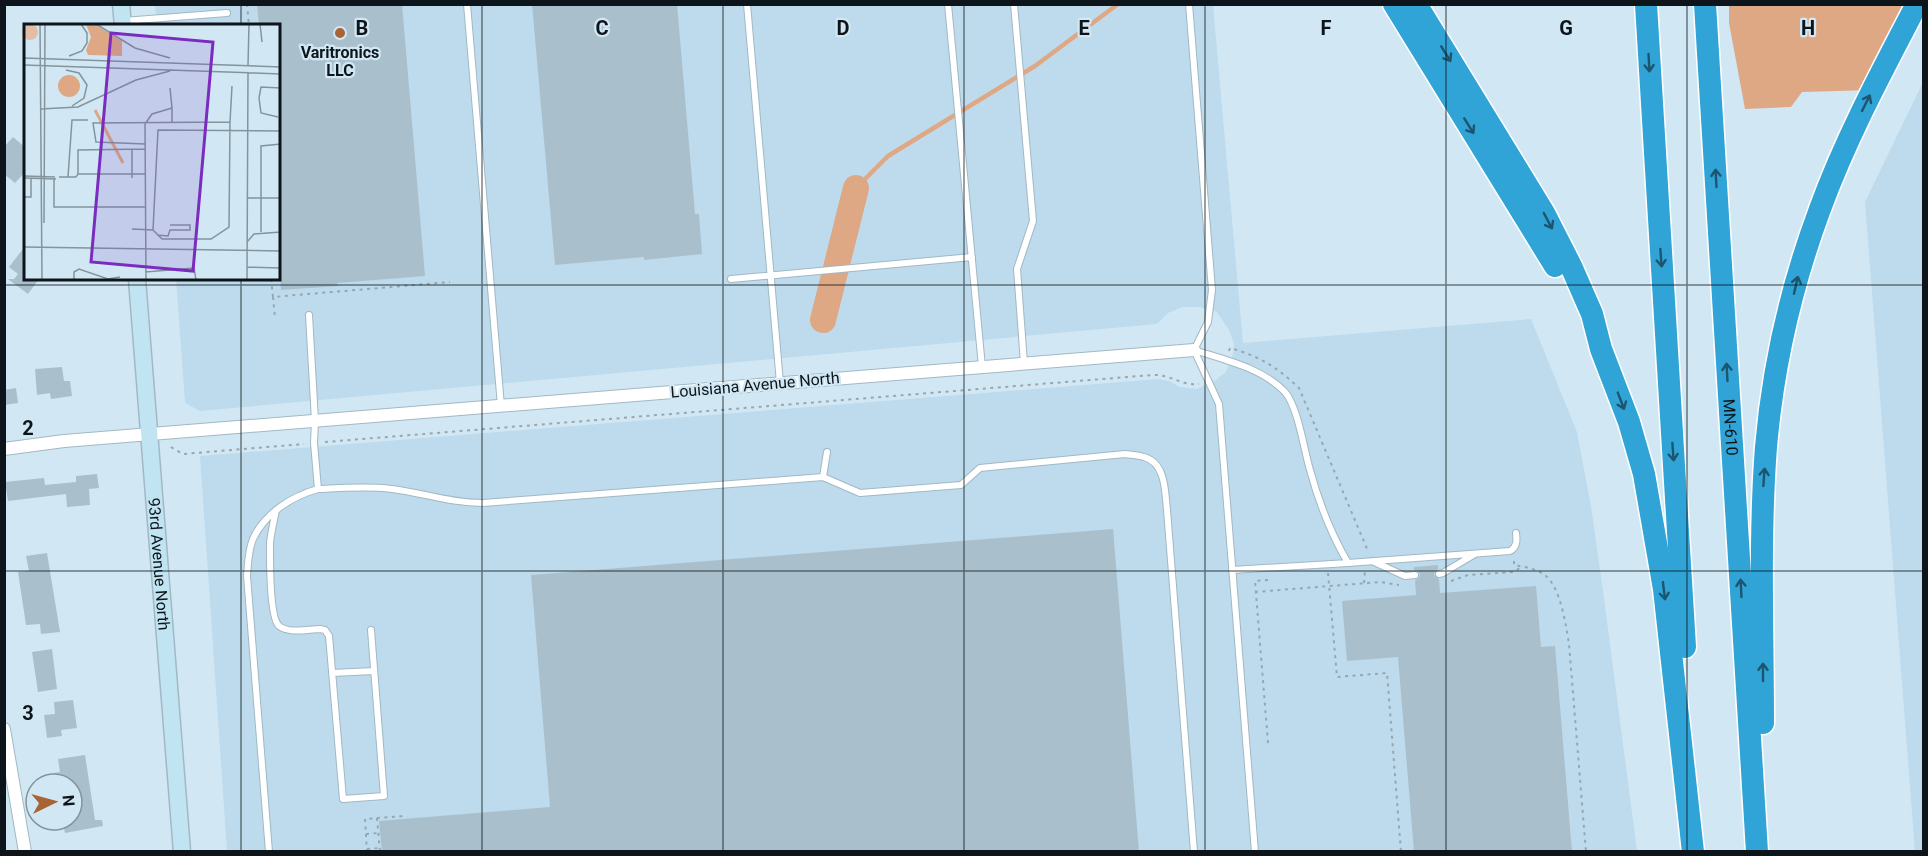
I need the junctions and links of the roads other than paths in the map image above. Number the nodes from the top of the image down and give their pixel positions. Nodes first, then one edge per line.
1 (467, 4) edge
2 (747, 4) edge
3 (948, 4) edge
4 (1014, 4) edge
5 (1190, 4) edge
6 (1394, 4) edge
7 (1416, 4) edge
8 (1646, 4) edge
9 (1705, 4) edge
10 (1917, 4) edge
11 (227, 13) dead end
12 (122, 17) edge
13 (972, 256) junction
14 (770, 275) junction
15 (731, 279) dead end
16 (137, 280) edge
17 (309, 315) dead end
18 (1601, 349) junction
19 (1194, 350) junction
20 (1024, 364) junction
21 (982, 367) junction
22 (780, 383) junction
23 (501, 406) junction
24 (315, 421) junction
25 (150, 435) junction
26 (4, 448) edge
27 (827, 452) dead end
28 (823, 477) junction
29 (318, 489) junction
30 (276, 510) junction
31 (1516, 533) dead end
32 (1475, 554) junction
33 (1369, 561) junction
34 (1348, 563) junction
35 (1232, 570) junction
36 (1438, 574) dead end
37 (1415, 575) dead end
38 (371, 630) dead end
39 (374, 671) junction
40 (332, 673) junction
41 (4, 729) edge
42 (1755, 814) junction
43 (25, 852) edge
44 (182, 852) edge
45 (269, 852) edge
46 (1194, 852) edge
47 (1255, 852) edge
48 (1695, 852) edge
49 (1757, 852) edge

1 - 23 lane
2 - 14 lane
3 - 13 lane
4 - 20 lane
5 - 19 lane
6 -> 18 highway
7 -> 18 highway
8 -> 48 highway
42 -> 9 highway, MN-610
42 -> 10 highway
11 - 12 lane
13 - 14 lane
13 - 21 lane
14 - 15 lane
14 - 22 lane
16 - 25 street, 93rd Avenue North
17 - 24 lane
18 -> 48 highway
19 - 20 street, Louisiana Avenue North
19 - 34 lane
19 - 35 lane
20 - 21 street, Louisiana Avenue North
21 - 22 street, Louisiana Avenue North
22 - 23 street, Louisiana Avenue North
23 - 24 street, Louisiana Avenue North
24 - 25 street, Louisiana Avenue North
24 - 29 lane
25 - 26 street
25 - 44 street, 93rd Avenue North
27 - 28 lane
28 - 29 lane
28 - 46 lane
29 - 30 lane
30 - 40 lane
30 - 45 lane
31 - 32 lane
32 - 33 lane
32 - 36 lane
33 - 34 lane
33 - 37 lane
34 - 35 lane
35 - 47 lane
38 - 39 lane
39 - 40 lane
39 - 40 lane
41 - 43 street
42 - 49 highway, MN-610

